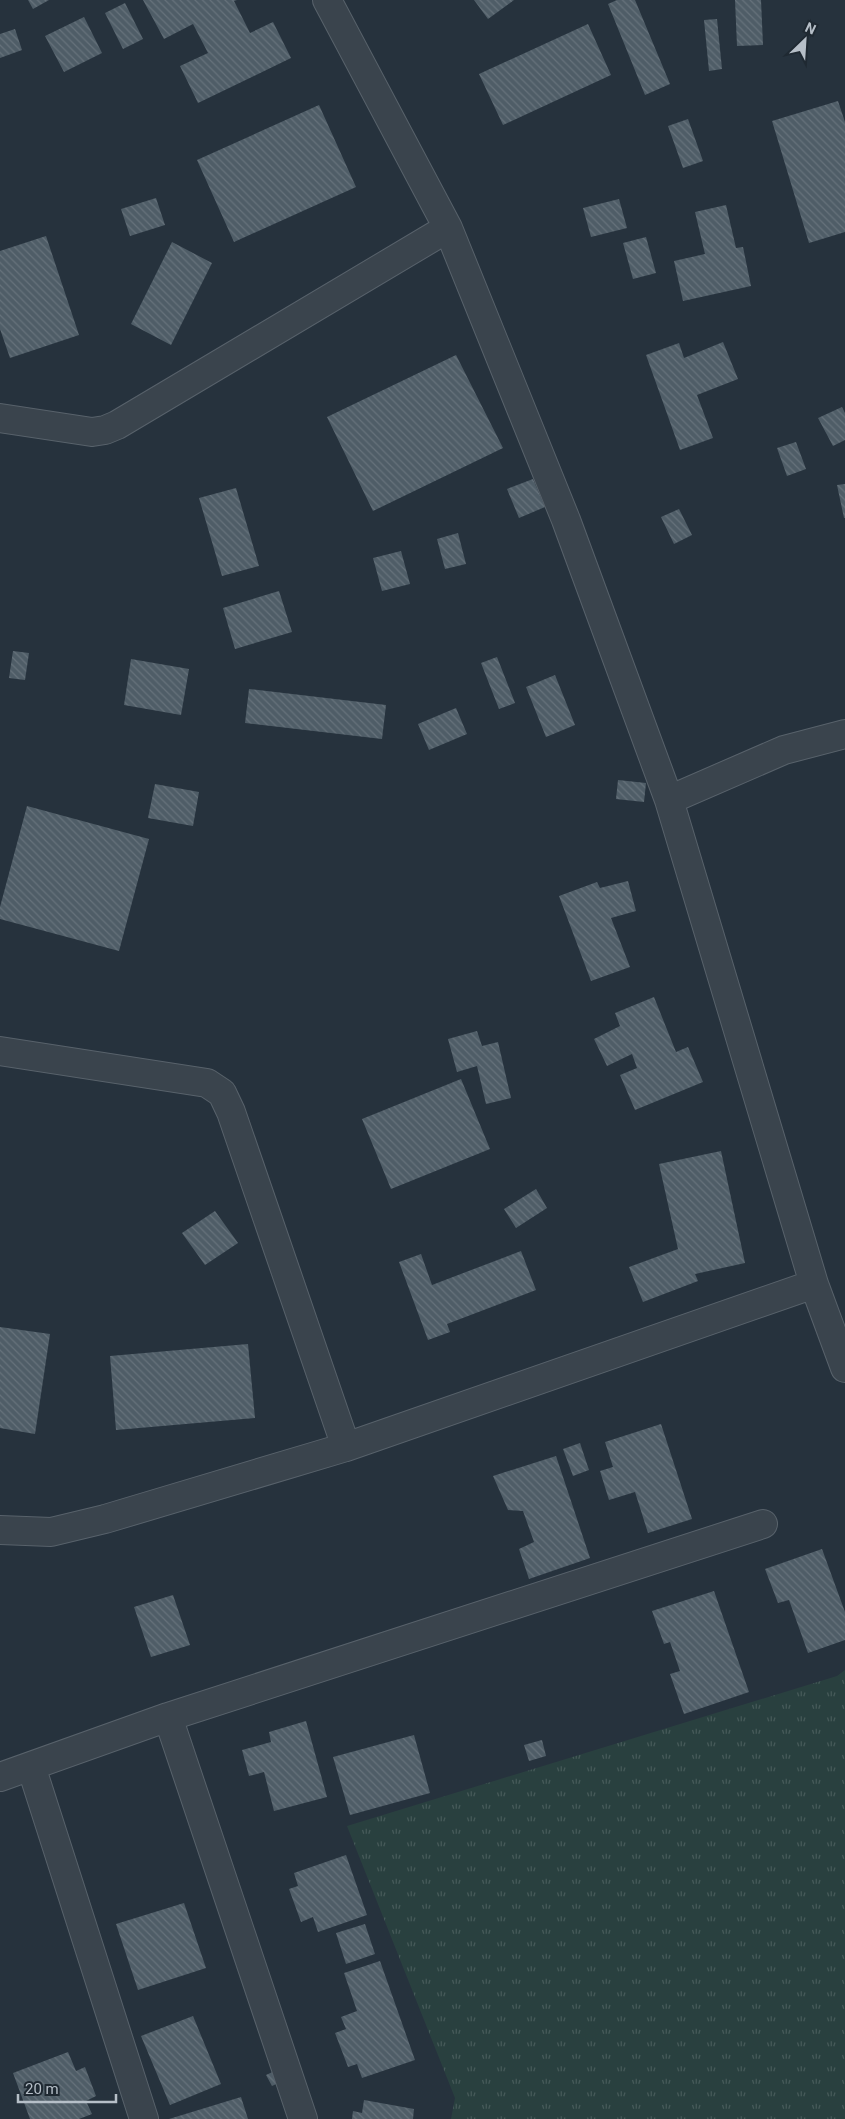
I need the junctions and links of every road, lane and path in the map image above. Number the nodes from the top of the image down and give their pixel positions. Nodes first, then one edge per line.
1 (326, 0) edge
2 (448, 228) junction
3 (0, 418) edge
4 (845, 734) edge
5 (669, 800) junction
6 (0, 1050) edge
7 (814, 1284) junction
8 (845, 1368) edge
9 (346, 1447) junction
10 (762, 1524) dead end
11 (0, 1530) edge
12 (168, 1717) junction
13 (31, 1766) junction
14 (0, 1777) edge
15 (144, 2119) edge
16 (303, 2119) edge

1 - 2 street
2 - 3 street
2 - 5 street
4 - 5 street
5 - 7 street
6 - 9 street
7 - 8 street
7 - 9 street
9 - 11 street
10 - 12 street
12 - 13 street
12 - 16 street
13 - 14 street
13 - 15 street

